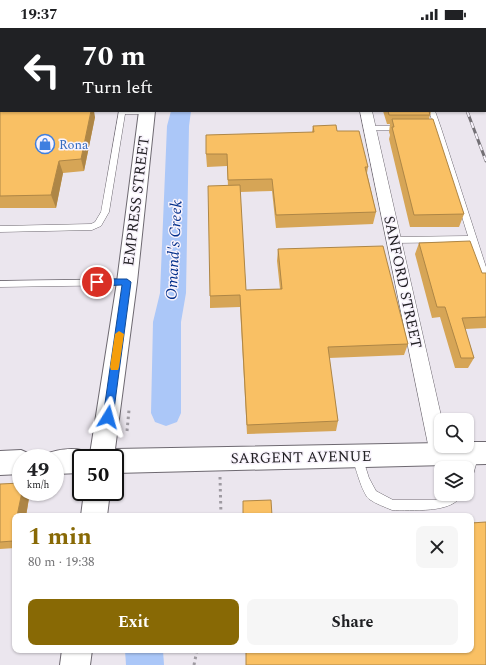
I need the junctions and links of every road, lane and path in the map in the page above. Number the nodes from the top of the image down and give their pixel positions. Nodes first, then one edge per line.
1 (122, 112) edge
2 (147, 112) edge
3 (366, 112) edge
4 (432, 112) edge
5 (369, 128) junction
6 (438, 128) junction
7 (0, 229) edge
8 (473, 239) junction
9 (393, 240) junction
10 (485, 277) edge
11 (127, 282) junction
12 (0, 284) edge
13 (103, 449) edge
14 (480, 453) edge
15 (440, 454) junction
16 (357, 456) junction
17 (220, 459) junction
18 (124, 461) edge
19 (0, 462) edge
20 (12, 462) edge
21 (474, 465) edge
22 (96, 501) edge
23 (446, 501) edge
24 (94, 513) edge
25 (220, 513) edge
26 (77, 653) edge
27 (196, 653) edge
28 (75, 665) edge
29 (194, 665) edge

1 - 2 lane
1 - 7 lane
2 - 11 main road, EMPRESS STREET
3 - 5 street, SANFORD STREET
4 - 6 lane
5 - 6 lane
5 - 9 street, SANFORD STREET
6 - 8 lane
8 - 9 lane
8 - 10 lane
9 - 15 street, SANFORD STREET
11 - 12 lane
11 - 13 main road, EMPRESS STREET
14 - 15 main road, SARGENT AVENUE
14 - 21 lane
15 - 16 main road, SARGENT AVENUE
16 - 17 main road, SARGENT AVENUE
16 - 23 lane
17 - 18 main road, SARGENT AVENUE
17 - 25 path
19 - 20 main road
22 - 24 main road
26 - 28 main road
27 - 29 path

